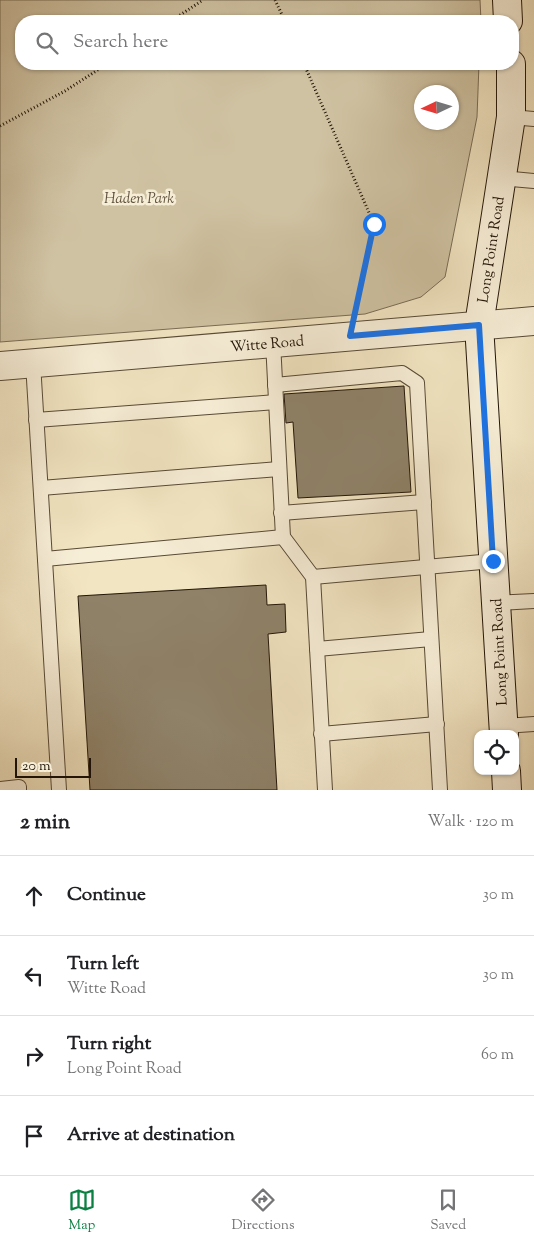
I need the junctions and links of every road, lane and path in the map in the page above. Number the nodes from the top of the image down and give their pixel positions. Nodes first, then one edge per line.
1 (203, 0) edge
2 (275, 0) edge
3 (507, 0) edge
4 (180, 15) edge
5 (282, 15) edge
6 (508, 15) edge
7 (98, 70) edge
8 (307, 70) edge
9 (512, 70) edge
10 (523, 118) edge
11 (0, 126) edge
12 (502, 178) junction
13 (534, 181) edge
14 (534, 321) edge
15 (479, 325) junction
16 (350, 336) junction
17 (273, 342) junction
18 (33, 363) junction
19 (0, 366) edge
20 (275, 385) junction
21 (276, 402) junction
22 (36, 420) junction
23 (279, 469) junction
24 (41, 488) junction
25 (424, 502) junction
26 (282, 513) junction
27 (283, 537) junction
28 (45, 559) junction
29 (493, 561) junction
30 (428, 565) junction
31 (313, 577) junction
32 (534, 601) edge
33 (496, 603) junction
34 (432, 639) junction
35 (317, 649) junction
36 (437, 724) junction
37 (534, 724) edge
38 (503, 730) edge
39 (322, 734) junction
40 (506, 775) edge
41 (0, 789) edge
42 (19, 790) edge
43 (59, 790) edge
44 (325, 790) edge
45 (440, 790) edge
46 (507, 790) edge

1 - 4 path
2 - 5 path
3 - 6 main road
7 - 11 path
8 - 16 path
9 - 10 main road, Long Point Road
10 - 12 main road, Long Point Road
12 - 13 lane
12 - 15 main road, Long Point Road
14 - 15 main road, Witte Road
15 - 16 main road, Witte Road
15 - 29 main road, Long Point Road
16 - 17 main road, Witte Road
17 - 18 main road, Witte Road
17 - 20 lane
18 - 19 main road, Witte Road
18 - 22 lane
20 - 21 lane
20 - 25 lane
21 - 22 lane
21 - 23 lane
22 - 24 lane
23 - 24 lane
23 - 26 lane
24 - 28 lane
25 - 26 lane
25 - 30 lane
26 - 27 lane
27 - 28 lane
27 - 31 lane
28 - 43 lane
29 - 30 lane
29 - 33 main road, Long Point Road
30 - 31 lane
30 - 34 lane
31 - 35 lane
32 - 33 lane
33 - 38 main road, Long Point Road
34 - 35 lane
34 - 36 lane
35 - 39 lane
36 - 39 lane
36 - 45 lane
37 - 38 lane
39 - 44 lane
40 - 46 main road
41 - 42 lane

